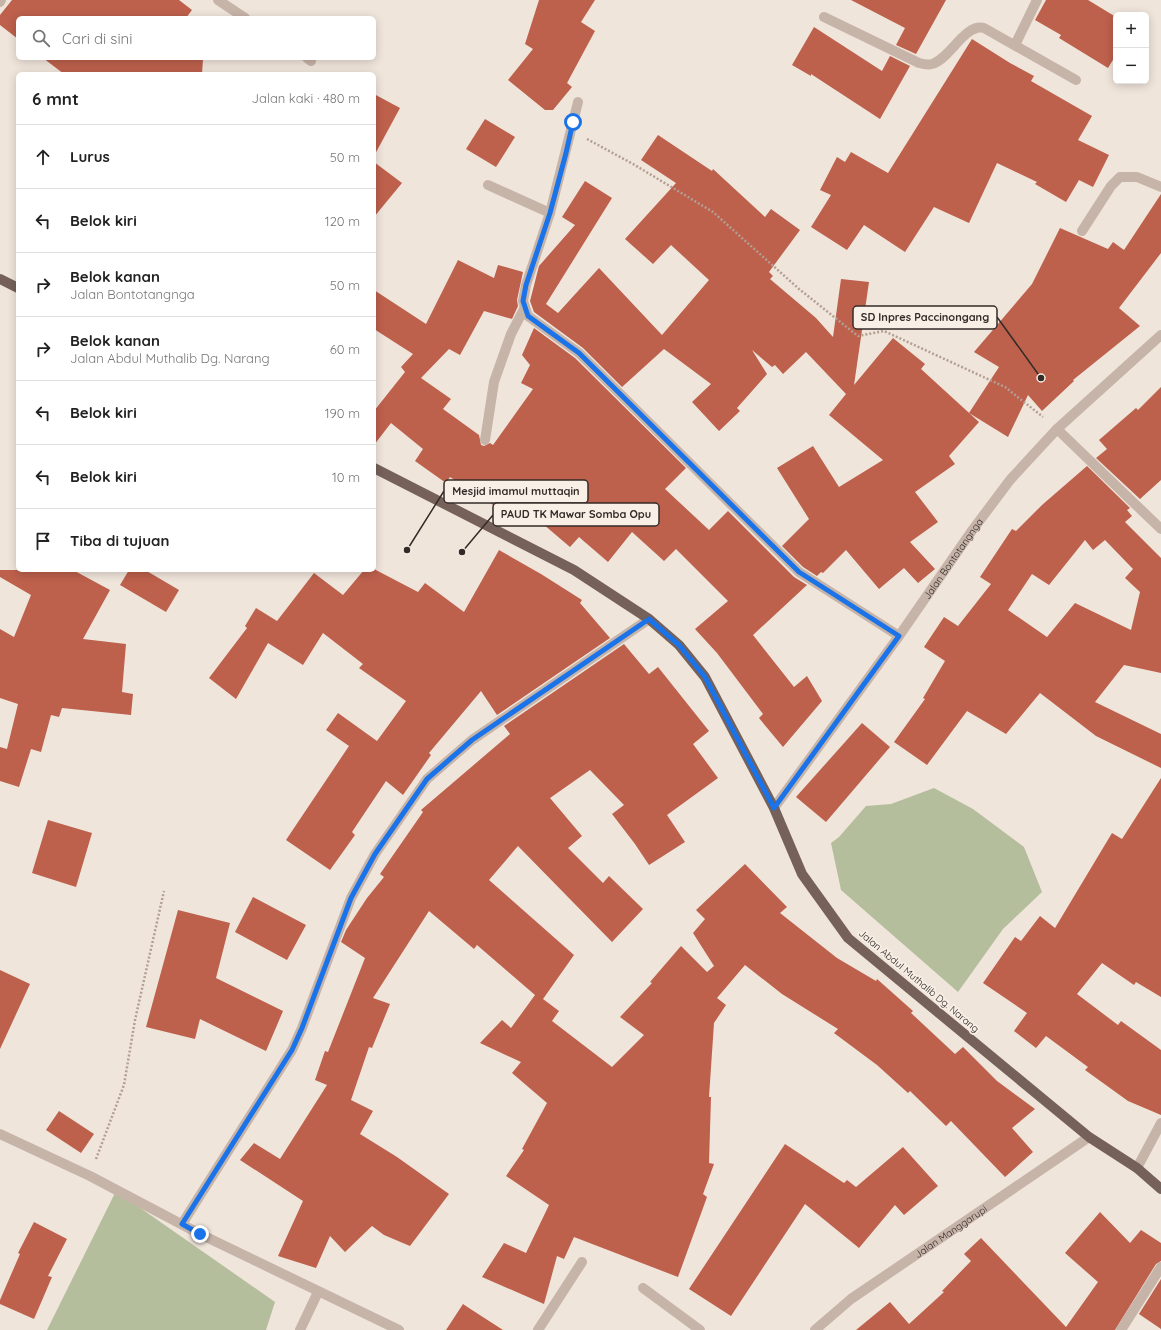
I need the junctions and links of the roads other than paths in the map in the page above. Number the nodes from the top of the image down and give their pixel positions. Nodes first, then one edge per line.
1 (218, 0) edge
2 (1037, 0) edge
3 (242, 16) edge
4 (824, 17) dead end
5 (1015, 45) junction
6 (1076, 80) dead end
7 (578, 102) dead end
8 (488, 185) dead end
9 (1161, 187) edge
10 (550, 213) junction
11 (1082, 231) dead end
12 (0, 279) edge
13 (16, 287) edge
14 (525, 307) junction
15 (1161, 335) edge
16 (1057, 429) junction
17 (485, 440) dead end
18 (376, 469) edge
19 (1161, 529) edge
20 (649, 619) junction
21 (899, 636) junction
22 (774, 808) junction
23 (1161, 1123) edge
24 (0, 1134) edge
25 (1089, 1137) junction
26 (1138, 1168) junction
27 (1161, 1189) edge
28 (182, 1224) junction
29 (582, 1262) dead end
30 (1161, 1267) edge
31 (643, 1288) dead end
32 (318, 1292) junction
33 (300, 1330) edge
34 (399, 1330) edge
35 (538, 1330) edge
36 (700, 1330) edge
37 (815, 1330) edge
38 (1121, 1330) edge

1 - 3 street
2 - 5 street
4 - 5 street
5 - 6 street
7 - 10 street
8 - 10 street
9 - 11 street
10 - 14 street
12 - 13 main road
14 - 17 street
14 - 21 street
15 - 16 street, Jalan Bontotangnga
16 - 19 street
16 - 21 street, Jalan Bontotangnga
18 - 20 main road, Jalan Abdul Muthalib Dg. Narang
20 - 22 main road, Jalan Abdul Muthalib Dg. Narang
20 - 28 street
21 - 22 street, Jalan Bontotangnga
22 - 25 main road, Jalan Abdul Muthalib Dg. Narang
23 - 26 street
24 - 28 street
25 - 26 main road, Jalan Abdul Muthalib Dg. Narang
25 - 37 street, Jalan Manggarupi
26 - 27 main road, Jalan Abdul Muthalib Dg. Narang
28 - 32 street
29 - 35 street
30 - 38 street
31 - 36 street
32 - 33 street
32 - 34 street

